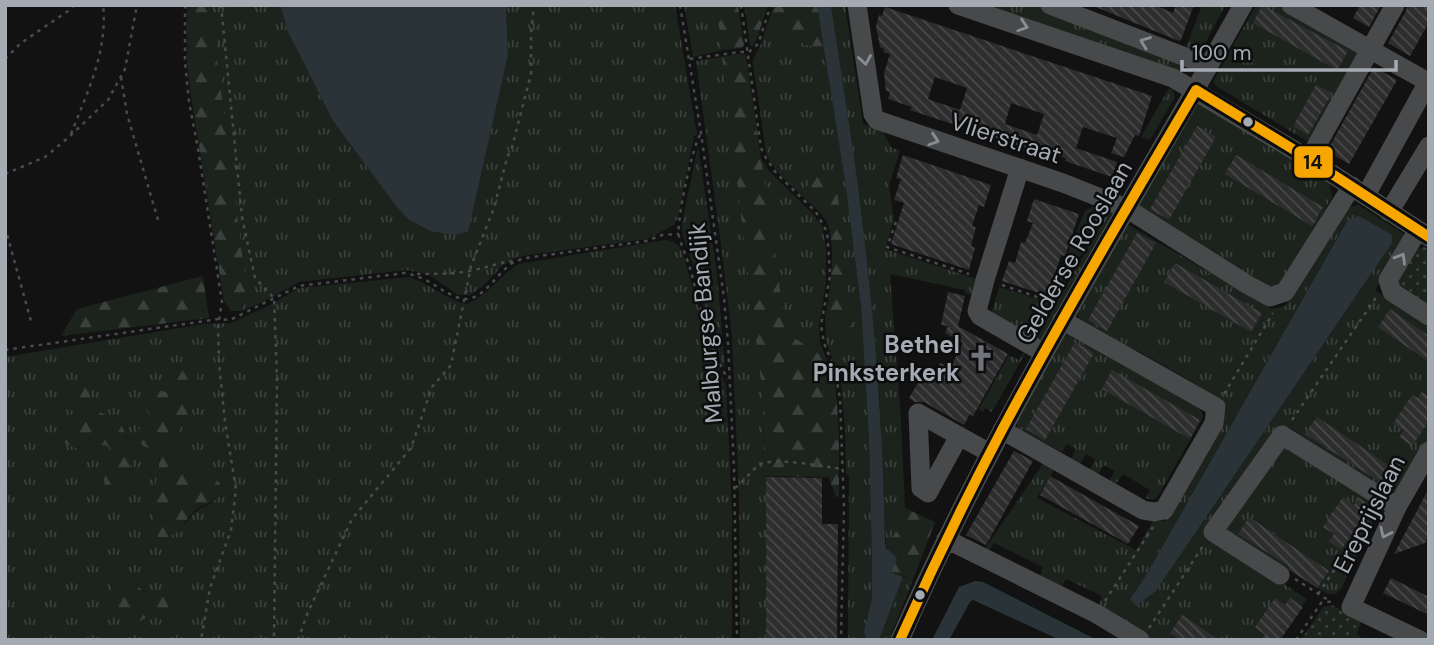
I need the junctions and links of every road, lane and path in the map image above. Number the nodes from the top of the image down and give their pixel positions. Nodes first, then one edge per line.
1 (74, 5) edge
2 (103, 5) edge
3 (137, 5) edge
4 (185, 5) edge
5 (220, 5) edge
6 (534, 5) edge
7 (680, 5) edge
8 (741, 5) edge
9 (771, 5) edge
10 (857, 5) edge
11 (958, 5) edge
12 (1049, 5) edge
13 (1243, 5) edge
14 (1291, 5) edge
15 (1395, 5) edge
16 (1371, 49) junction
17 (749, 52) junction
18 (5, 59) edge
19 (689, 59) junction
20 (1209, 66) junction
21 (121, 77) junction
22 (1428, 80) edge
23 (1196, 90) junction
24 (701, 133) junction
25 (69, 137) junction
26 (1429, 146) edge
27 (1310, 159) junction
28 (1020, 168) junction
29 (5, 174) edge
30 (1359, 190) junction
31 (1126, 208) junction
32 (1389, 212) junction
33 (158, 220) dead end
34 (896, 222) dead end
35 (5, 227) edge
36 (1423, 233) edge
37 (679, 234) junction
38 (517, 261) junction
39 (470, 271) junction
40 (413, 274) junction
41 (985, 280) junction
42 (1388, 280) junction
43 (1278, 294) junction
44 (274, 298) junction
45 (465, 299) junction
46 (1058, 312) junction
47 (1429, 316) edge
48 (219, 319) junction
49 (32, 326) dead end
50 (5, 350) edge
51 (1044, 353) junction
52 (730, 382) junction
53 (1216, 407) junction
54 (1002, 430) junction
55 (1282, 435) junction
56 (959, 436) dead end
57 (1429, 452) edge
58 (990, 453) junction
59 (842, 469) junction
60 (734, 488) junction
61 (1390, 502) junction
62 (1164, 510) junction
63 (1213, 532) junction
64 (946, 539) junction
65 (1280, 575) joint
66 (1318, 594) junction
67 (1329, 602) junction
68 (1351, 607) junction
69 (1097, 614) junction
70 (1144, 634) edge
71 (201, 640) edge
72 (274, 640) edge
73 (298, 640) edge
74 (737, 640) edge
75 (843, 640) edge
76 (900, 640) edge
77 (1296, 640) edge
78 (1420, 640) edge

1 - 18 path
2 - 25 path
3 - 21 path
4 - 48 path
5 - 44 path
6 - 39 path
7 - 19 path, Malburgse Bandijk
8 - 17 path
9 - 17 path
10 -> 28 street, Vlierstraat
11 -> 23 street
20 -> 12 street
13 - 20 street, Gelderse Rooslaan
14 - 16 street
15 - 16 street
16 - 22 street
16 - 27 street
17 - 19 path
17 - 59 path
19 - 24 path, Malburgse Bandijk
20 - 23 street, Gelderse Rooslaan
21 - 25 path
21 - 33 path
22 - 30 street
23 - 27 street
23 - 31 street, Gelderse Rooslaan
24 - 37 path
24 - 52 path, Malburgse Bandijk
25 - 29 path
26 - 32 street
27 - 30 street
28 - 31 street, Vlierstraat
28 - 41 street
30 - 32 street
30 - 43 street
31 - 43 street, Vlierstraat
31 - 46 street, Gelderse Rooslaan
32 - 36 street
34 - 41 path
35 - 49 path
42 -> 36 street
37 - 38 path
37 - 52 path
38 - 39 path
38 - 45 path
39 - 40 path
39 - 45 path
40 - 44 path
40 - 45 path
41 - 46 path
41 - 51 street
42 - 47 street
42 - 55 path
43 - 53 path
44 - 48 path
44 - 72 path
45 - 73 path
46 - 51 street, Gelderse Rooslaan
46 - 53 street
48 - 50 path
48 - 71 path
51 - 54 street, Gelderse Rooslaan
52 - 60 path, Malburgse Bandijk
53 - 62 street
54 - 58 street, Gelderse Rooslaan
54 - 62 street
55 - 61 street
55 - 63 street
56 - 58 street
57 - 61 street, Ereprijslaan
58 - 64 street, Gelderse Rooslaan
59 - 60 path
59 - 75 path
60 - 74 path, Malburgse Bandijk
61 - 66 path
61 -> 68 street, Ereprijslaan
62 - 69 path
63 - 65 street
63 - 70 path
64 - 69 street
64 - 76 street, Gelderse Rooslaan
65 - 66 path
66 - 67 path
67 - 68 path, Ereprijslaan
67 - 77 path, Ereprijslaan
68 - 78 street
69 - 70 street

